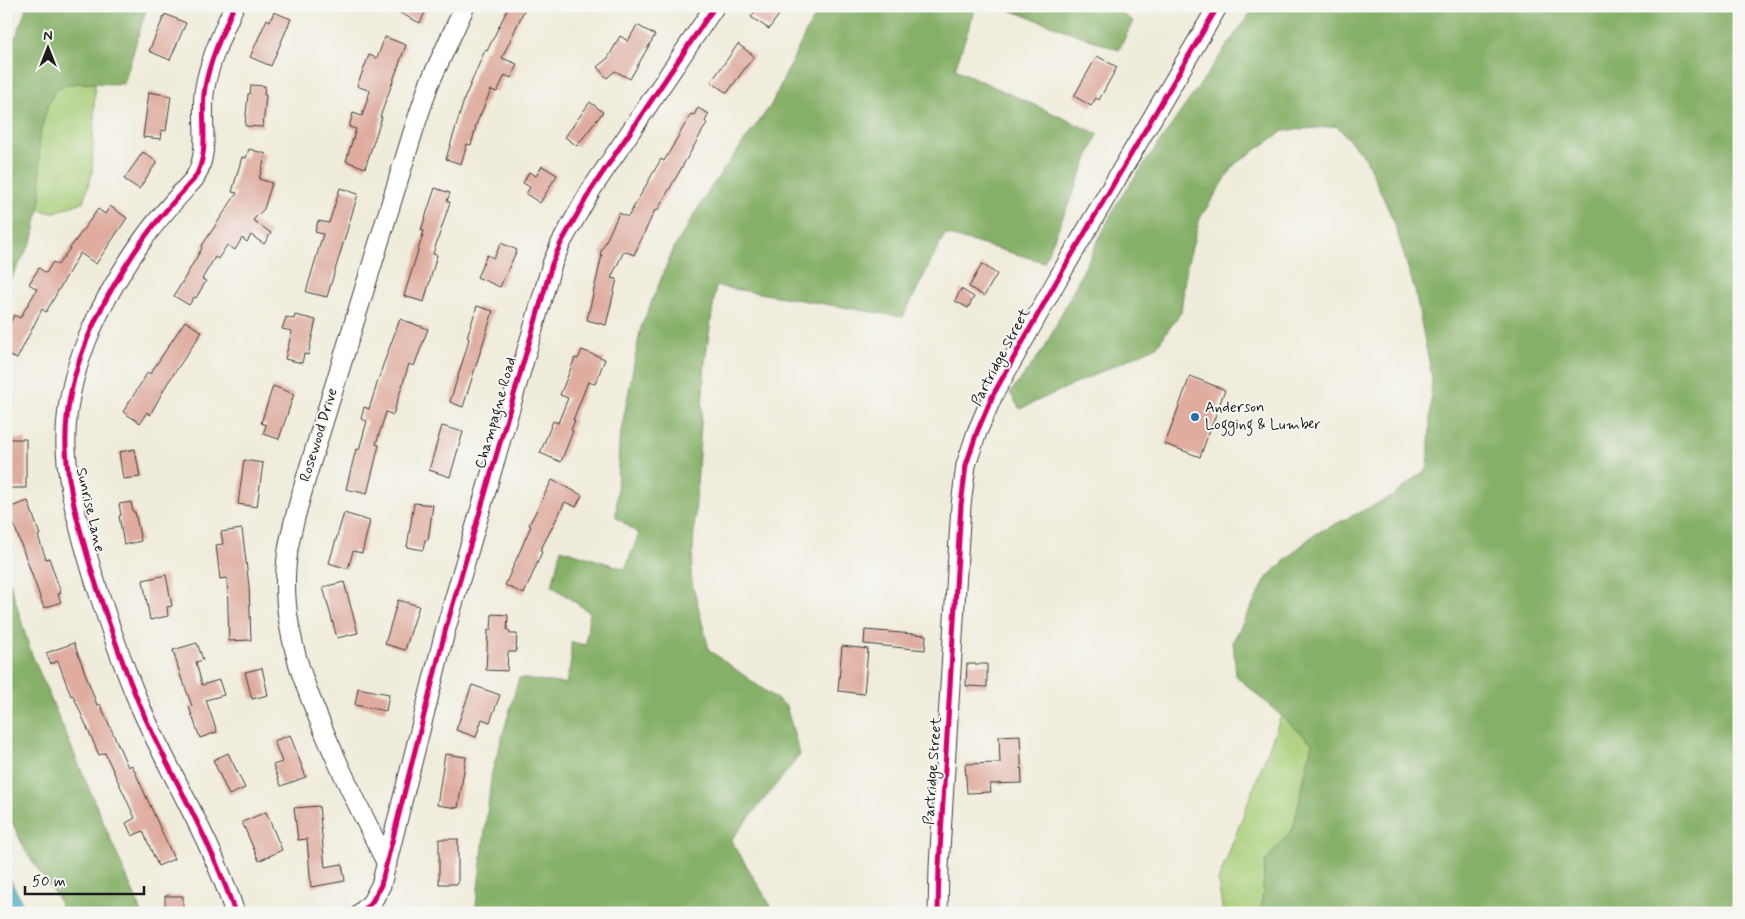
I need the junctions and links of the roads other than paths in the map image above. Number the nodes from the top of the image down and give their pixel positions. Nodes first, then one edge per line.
1 (234, 6) edge
2 (465, 6) edge
3 (715, 6) edge
4 (1218, 6) edge
5 (387, 864) junction
6 (235, 913) edge
7 (362, 913) edge
8 (938, 913) edge

1 - 6 street, Sunrise Lane
2 - 5 street, Rosewood Drive
3 - 5 street, Champagne Road
4 - 8 street, Partridge Street
5 - 7 street, Champagne Road

